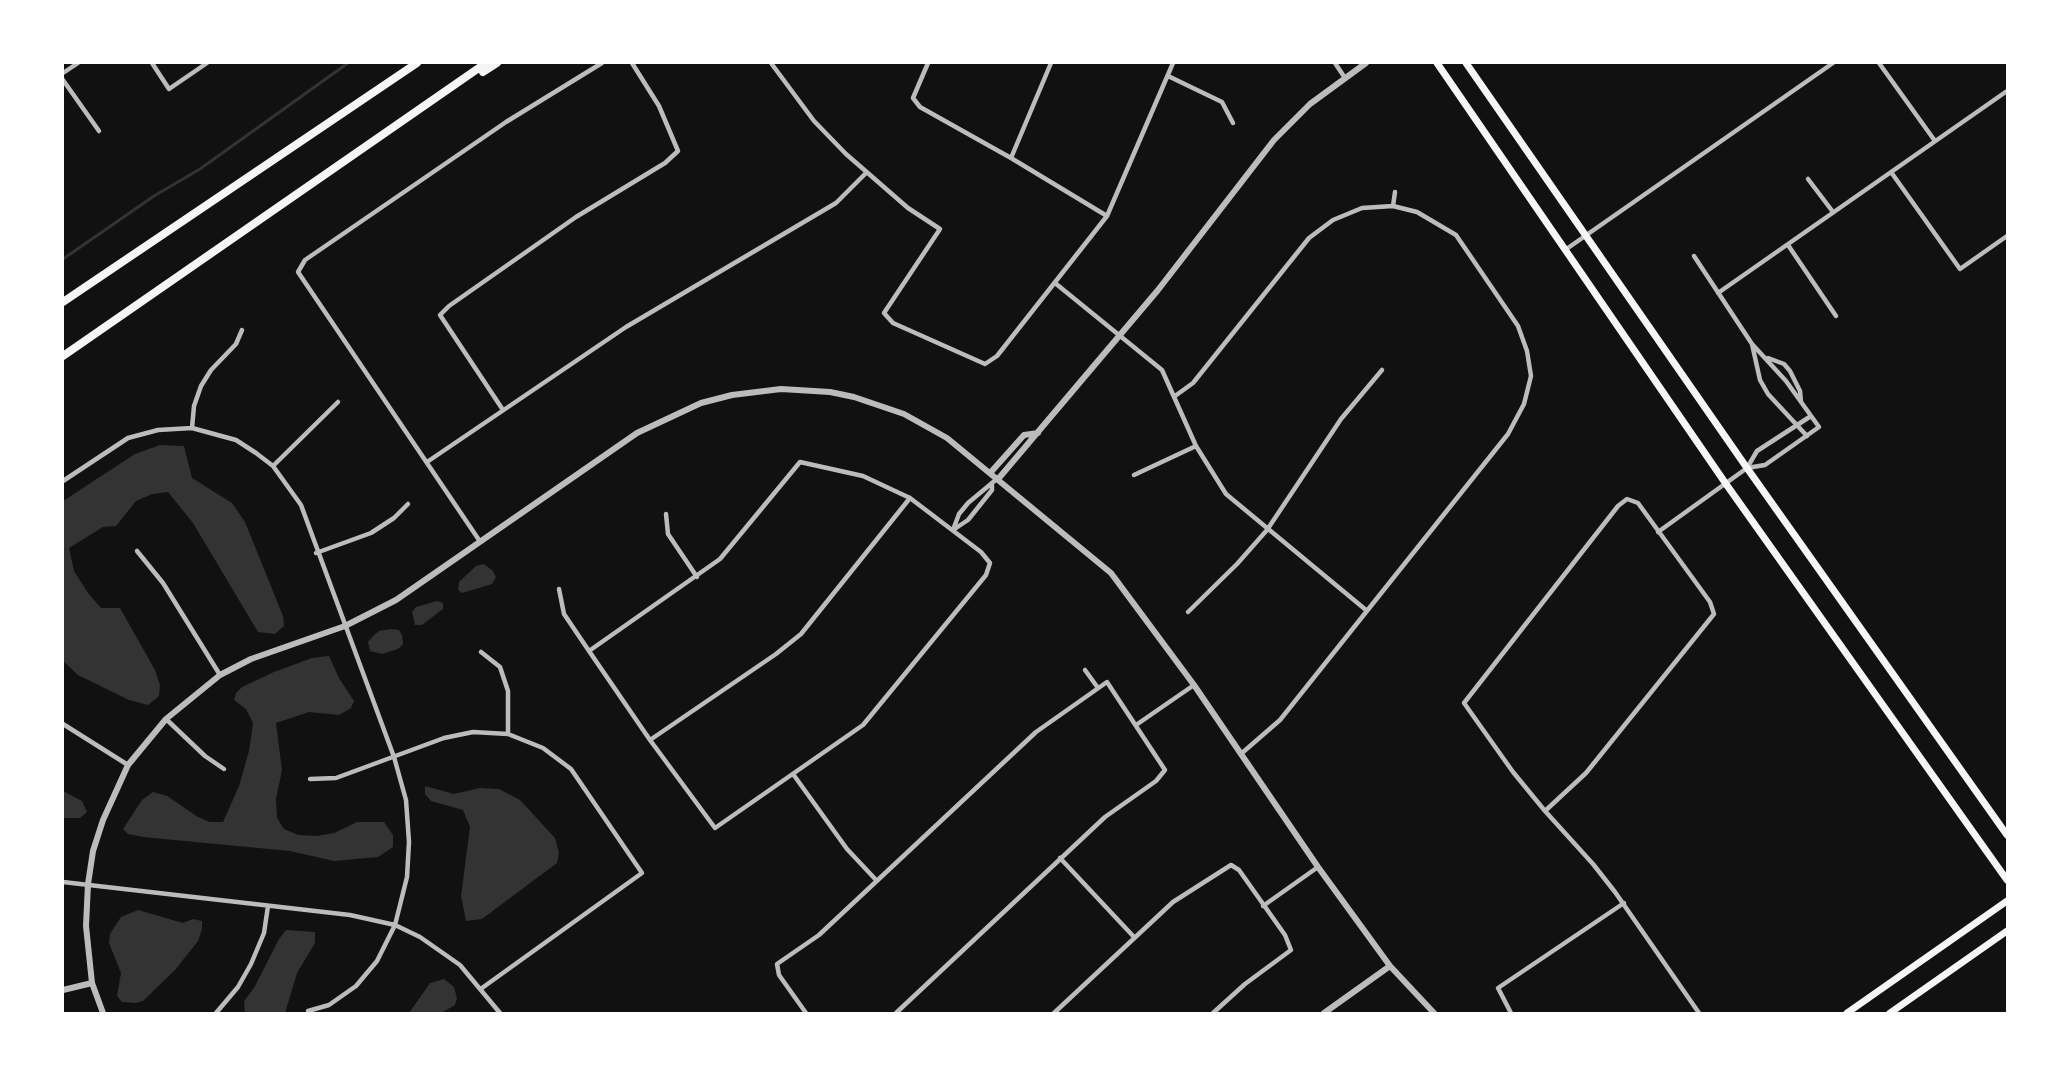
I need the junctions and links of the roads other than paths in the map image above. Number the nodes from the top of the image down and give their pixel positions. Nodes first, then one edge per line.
1 (78, 63) edge
2 (152, 63) edge
3 (207, 63) edge
4 (417, 63) edge
5 (486, 63) edge
6 (497, 63) edge
7 (602, 63) edge
8 (632, 63) edge
9 (771, 63) edge
10 (928, 63) edge
11 (1051, 63) edge
12 (1173, 63) edge
13 (1335, 63) edge
14 (1366, 63) edge
15 (1437, 63) edge
16 (1466, 63) edge
17 (1833, 63) edge
18 (1880, 63) edge
19 (63, 73) edge
20 (1168, 76) junction
21 (1345, 78) junction
22 (63, 80) edge
23 (2007, 91) edge
24 (412, 113) junction
25 (1233, 123) dead end
26 (99, 131) dead end
27 (1935, 141) junction
28 (1011, 158) junction
29 (1891, 172) junction
30 (866, 173) junction
31 (1808, 179) dead end
32 (1395, 192) dead end
33 (1393, 206) junction
34 (1833, 212) junction
35 (1107, 216) junction
36 (1587, 234) junction
37 (2007, 236) edge
38 (1788, 244) junction
39 (1565, 250) junction
40 (1694, 256) dead end
41 (1055, 283) junction
42 (1718, 293) junction
43 (63, 302) edge
44 (1836, 316) dead end
45 (242, 330) dead end
46 (1120, 335) junction
47 (1752, 344) junction
48 (63, 356) edge
49 (1766, 357) junction
50 (1382, 370) dead end
51 (1175, 396) junction
52 (338, 402) dead end
53 (1801, 402) junction
54 (503, 410) junction
55 (1811, 416) junction
56 (1798, 425) junction
57 (192, 428) junction
58 (1039, 432) junction
59 (1807, 436) junction
60 (1196, 446) junction
61 (427, 462) junction
62 (273, 466) junction
63 (1747, 468) junction
64 (992, 472) junction
65 (1134, 475) dead end
66 (999, 478) junction
67 (63, 481) edge
68 (992, 484) junction
69 (1726, 484) junction
70 (910, 498) junction
71 (408, 504) dead end
72 (666, 514) dead end
73 (953, 530) junction
74 (1267, 530) junction
75 (1658, 532) junction
76 (479, 540) junction
77 (137, 551) dead end
78 (316, 553) junction
79 (697, 577) junction
80 (559, 589) dead end
81 (1366, 610) junction
82 (1188, 612) dead end
83 (345, 626) junction
84 (589, 651) junction
85 (481, 652) dead end
86 (1085, 670) dead end
87 (220, 675) junction
88 (1194, 685) junction
89 (1098, 688) junction
90 (166, 719) junction
91 (63, 724) edge
92 (1136, 725) junction
93 (508, 734) junction
94 (650, 740) junction
95 (1242, 753) junction
96 (394, 757) junction
97 (128, 765) junction
98 (224, 769) dead end
99 (793, 774) junction
100 (310, 779) dead end
101 (1545, 811) junction
102 (2007, 835) edge
103 (1060, 858) junction
104 (1318, 867) junction
105 (2007, 880) edge
106 (877, 881) junction
107 (63, 882) edge
108 (88, 884) junction
109 (2007, 901) edge
110 (1623, 903) junction
111 (268, 906) junction
112 (1263, 906) junction
113 (395, 925) junction
114 (2007, 932) edge
115 (1134, 937) junction
116 (1390, 966) junction
117 (92, 983) junction
118 (482, 988) junction
119 (63, 990) edge
120 (308, 1011) dead end
121 (103, 1013) edge
122 (216, 1013) edge
123 (500, 1013) edge
124 (806, 1013) edge
125 (896, 1013) edge
126 (1054, 1013) edge
127 (1214, 1013) edge
128 (1324, 1013) edge
129 (1434, 1013) edge
130 (1511, 1013) edge
131 (1699, 1013) edge
132 (1847, 1013) edge
133 (1890, 1013) edge

1 - 19 street
2 - 3 street
4 - 43 highway
5 - 24 highway
6 - 24 highway
7 - 61 street
8 - 54 street
9 - 30 street
10 - 28 street
11 - 28 street
12 - 20 street
13 - 21 street
14 - 21 street
15 - 39 main road
16 - 36 main road
17 - 36 street
18 - 27 street
20 - 25 street
20 - 35 street
21 - 46 street
22 - 26 street
23 - 27 street
24 - 48 highway
27 - 29 street
28 - 35 street
29 - 34 street
29 - 37 street
30 - 41 street
30 - 54 street
31 - 34 street
32 - 33 street
33 - 51 street
33 - 81 street
34 - 38 street
35 - 41 street
36 - 39 street
36 - 63 main road
38 - 42 street
38 - 44 street
39 - 69 main road
40 - 42 street
41 - 46 street
42 - 47 street
45 - 57 street
46 - 51 street
46 - 58 street
47 - 49 street
47 - 56 street
49 - 53 street
49 - 53 street
50 - 74 street
51 - 60 street
52 - 62 street
53 - 55 street
54 - 61 street
55 - 56 street
55 - 59 street
56 - 59 street
56 - 63 street
57 - 62 street
57 - 67 street
58 - 64 street
58 - 66 street
59 - 63 street
60 - 65 street
60 - 74 street
61 - 76 street
62 - 78 street
63 - 69 street
63 - 102 main road
64 - 66 street
64 - 76 street
66 - 68 street
66 - 88 street
68 - 73 street
68 - 73 street
69 - 75 street
69 - 105 main road
70 - 73 street
70 - 79 street
70 - 94 street
71 - 78 street
72 - 79 street
73 - 99 street
74 - 81 street
74 - 82 street
75 - 101 street
75 - 101 street
76 - 83 street
77 - 87 street
78 - 83 street
79 - 84 street
80 - 84 street
81 - 95 street
83 - 87 street
83 - 96 street
84 - 94 street
85 - 93 street
86 - 89 street
87 - 90 street
88 - 92 street
88 - 95 street
89 - 92 street
89 - 106 street
90 - 97 street
90 - 98 street
91 - 97 street
92 - 103 street
93 - 96 street
93 - 118 street
94 - 99 street
95 - 104 street
96 - 100 street
96 - 113 street
97 - 108 street
99 - 106 street
101 - 110 street
103 - 115 street
103 - 125 street
104 - 112 street
104 - 116 street
106 - 124 street
107 - 108 street
108 - 111 street
108 - 117 street
109 - 132 main road
110 - 130 street
110 - 131 street
111 - 113 street
111 - 122 street
112 - 115 street
112 - 127 street
113 - 118 street
113 - 120 street
114 - 133 main road
115 - 126 street
116 - 128 street
116 - 129 street
117 - 119 street
117 - 121 street
118 - 123 street

